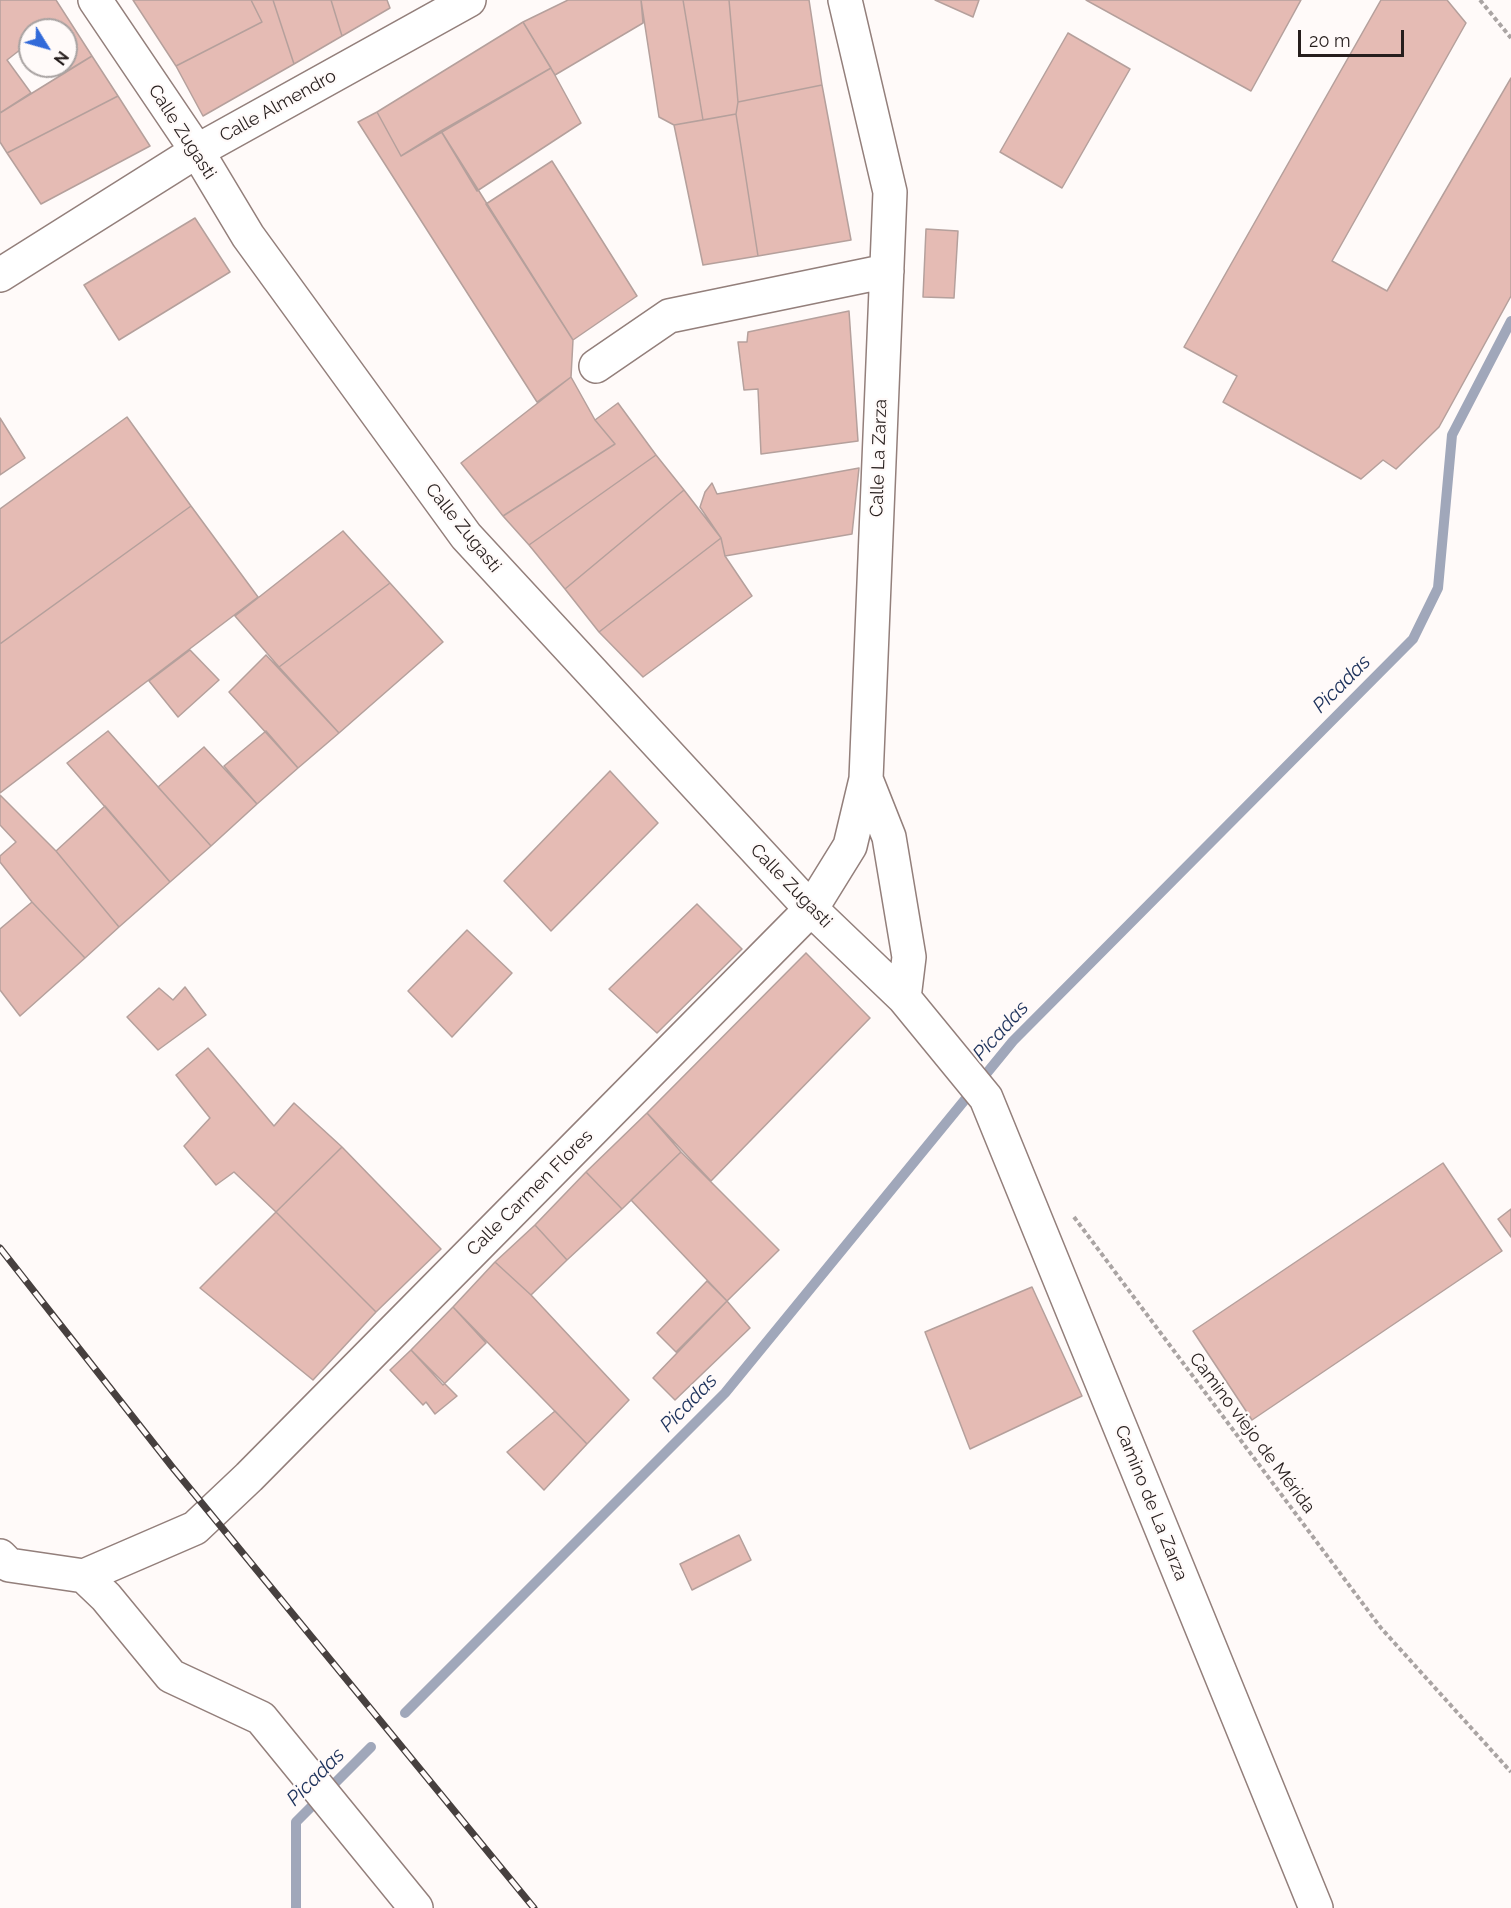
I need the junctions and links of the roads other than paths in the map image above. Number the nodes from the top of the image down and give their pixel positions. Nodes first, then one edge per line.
1 (95, 0) edge
2 (469, 0) edge
3 (844, 0) edge
4 (197, 151) junction
5 (887, 271) junction
6 (0, 275) edge
7 (596, 366) dead end
8 (866, 779) junction
9 (811, 909) junction
10 (904, 998) junction
11 (986, 1098) joint
12 (0, 1556) edge
13 (84, 1576) junction
14 (416, 1908) edge
15 (1316, 1908) edge

1 - 4 street, Calle Zugasti
2 - 4 street, Calle Almendro
3 - 5 street, Calle La Zarza
4 - 6 street, Calle Almendro
4 - 9 street, Calle Zugasti
5 - 7 street
5 - 8 street, Calle La Zarza
8 - 9 street, Calle La Zarza
8 - 10 street
9 - 10 street, Calle Zugasti
9 - 13 street, Calle Carmen Flores
10 - 11 street, Calle Zugasti
11 - 15 street, Camino de La Zarza
12 - 13 street
13 - 14 street

